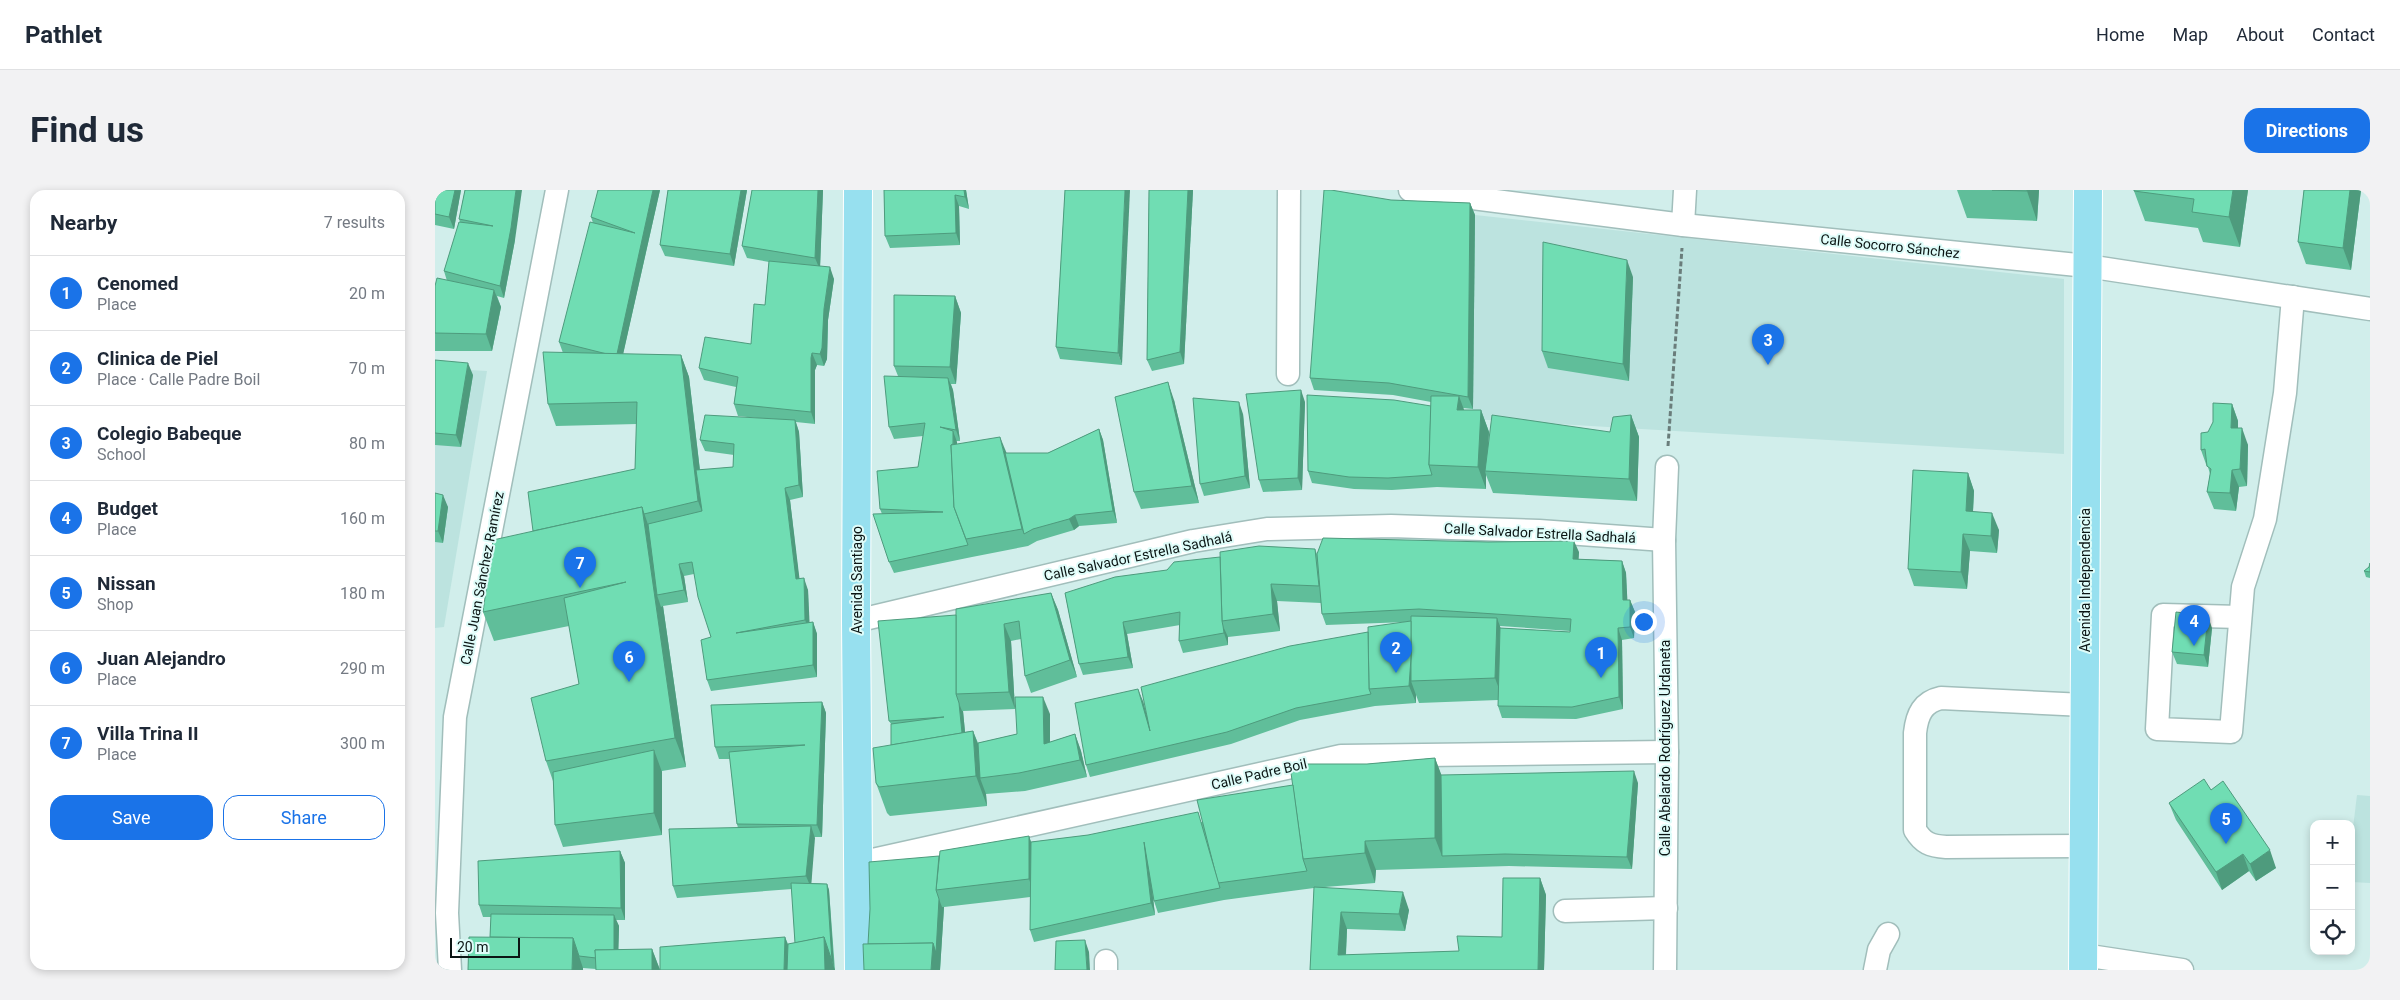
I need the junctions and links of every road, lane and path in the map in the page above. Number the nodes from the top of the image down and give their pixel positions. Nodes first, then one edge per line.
1 (557, 190) edge
2 (858, 190) edge
3 (1289, 190) edge
4 (1410, 190) edge
5 (1685, 190) edge
6 (2088, 190) edge
7 (1683, 225) junction
8 (2087, 266) junction
9 (2293, 297) junction
10 (2370, 309) edge
11 (1288, 374) dead end
12 (1667, 466) joint
13 (1663, 540) junction
14 (2241, 617) junction
15 (857, 621) junction
16 (2085, 705) junction
17 (1667, 752) junction
18 (2083, 846) junction
19 (859, 863) junction
20 (1665, 908) junction
21 (1565, 911) dead end
22 (1888, 934) dead end
23 (2083, 962) edge
24 (450, 970) edge
25 (859, 970) edge
26 (1665, 970) edge
27 (1875, 970) edge
28 (2181, 970) edge

1 - 24 street, Calle Juan Sánchez Ramírez
2 - 15 main road, Avenida Santiago
3 - 11 street
4 - 7 street, Calle Socorro Sánchez
5 - 7 street
6 - 8 main road, Avenida Independencia
7 - 8 street, Calle Socorro Sánchez
7 - 12 path
8 - 9 street, Calle Socorro Sánchez
8 - 16 main road, Avenida Independencia
9 - 10 street, Calle Socorro Sánchez
9 - 14 street
12 - 13 street, Calle Abelardo Rodríguez Urdaneta
13 - 15 street, Calle Salvador Estrella Sadhalá
13 - 17 street, Calle Abelardo Rodríguez Urdaneta
14 - 14 street
15 - 19 main road, Avenida Santiago
16 - 18 main road, Avenida Independencia
16 - 18 street
17 - 19 street, Calle Padre Boil
17 - 20 street, Calle Abelardo Rodríguez Urdaneta
18 - 23 main road, Avenida Independencia
19 - 25 main road, Avenida Santiago
20 - 21 street
20 - 26 street, Calle Abelardo Rodríguez Urdaneta
22 - 27 street
23 - 28 street

